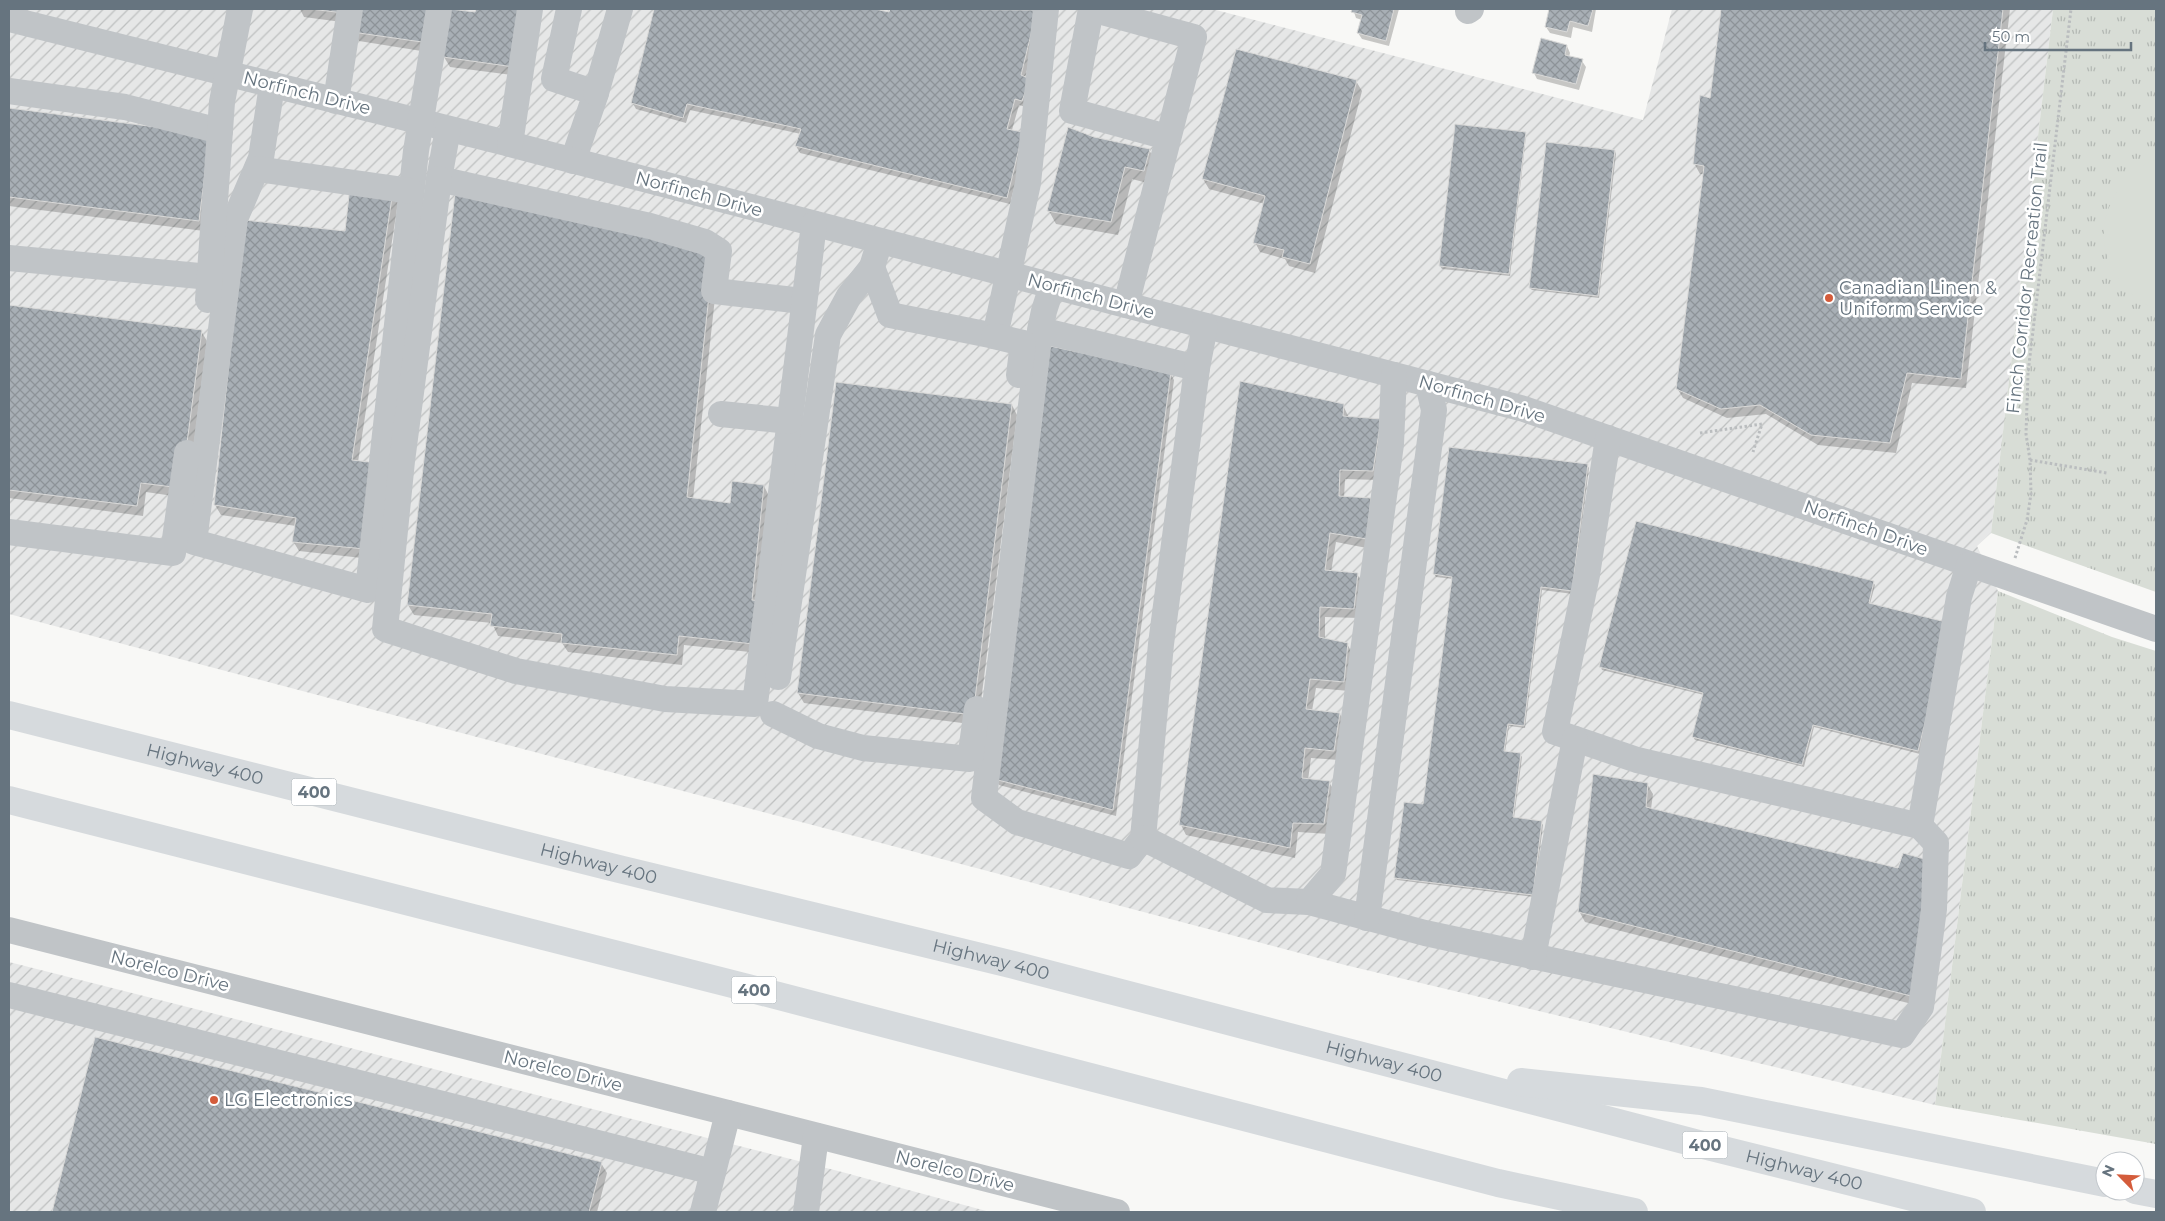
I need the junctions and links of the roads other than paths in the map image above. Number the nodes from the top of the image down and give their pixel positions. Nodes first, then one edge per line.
1 (240, 9) edge
2 (350, 9) edge
3 (440, 9) edge
4 (530, 9) edge
5 (569, 9) edge
6 (620, 9) edge
7 (1046, 9) edge
8 (9, 19) edge
9 (228, 74) junction
10 (272, 85) junction
11 (9, 92) edge
12 (596, 93) junction
13 (336, 101) junction
14 (420, 122) junction
15 (448, 129) junction
16 (220, 131) junction
17 (1167, 137) junction
18 (510, 144) junction
19 (573, 161) junction
20 (257, 169) junction
21 (439, 179) junction
22 (411, 191) junction
23 (814, 224) junction
24 (880, 241) junction
25 (9, 258) edge
26 (872, 267) junction
27 (1008, 274) junction
28 (210, 278) junction
29 (1052, 286) junction
30 (804, 301) junction
31 (1126, 305) junction
32 (1205, 326) junction
33 (994, 336) junction
34 (1034, 339) junction
35 (1196, 368) junction
36 (1394, 375) junction
37 (1428, 384) junction
38 (720, 414) dead end
39 (789, 421) junction
40 (1608, 438) junction
41 (1386, 478) junction
42 (1424, 482) junction
43 (9, 532) edge
44 (1969, 565) junction
45 (2156, 629) edge
46 (764, 709) junction
47 (9, 715) edge
48 (1575, 739) junction
49 (9, 800) edge
50 (1920, 826) junction
51 (1143, 838) junction
52 (1309, 902) junction
53 (1368, 918) junction
54 (9, 930) edge
55 (1533, 957) junction
56 (9, 995) edge
57 (1439, 1074) junction
58 (728, 1113) junction
59 (816, 1136) junction
60 (713, 1172) junction
61 (2095, 1182) edge
62 (1498, 1184) junction
63 (703, 1212) edge
64 (806, 1212) edge
65 (1117, 1212) edge
66 (1575, 1212) edge
67 (1634, 1212) edge
68 (1972, 1212) edge

1 - 9 street
2 - 13 street
3 - 14 street
4 - 18 street
5 - 12 street
6 - 12 street
7 - 27 street
8 - 9 street, Norfinch Drive
9 - 10 street, Norfinch Drive
9 - 16 street
10 - 13 street, Norfinch Drive
10 - 20 street
11 - 16 street
12 - 19 street
13 - 14 street, Norfinch Drive
14 - 15 street, Norfinch Drive
14 - 22 street
15 - 18 street, Norfinch Drive
15 - 21 street
16 - 28 street
17 - 17 street
17 - 31 street
18 - 19 street, Norfinch Drive
19 - 23 street, Norfinch Drive
20 - 22 street
20 - 22 street
21 - 30 street
21 - 46 street
23 - 24 street, Norfinch Drive
23 - 30 street
24 - 26 street
24 - 27 street, Norfinch Drive
25 - 28 street
26 - 33 street
26 - 46 street
27 - 29 street, Norfinch Drive
27 - 33 street
28 - 43 street
29 - 31 street, Norfinch Drive
29 - 34 street
30 - 39 street
31 - 32 street, Norfinch Drive
32 - 35 street
32 - 36 street, Norfinch Drive
33 - 34 street
34 - 35 street
34 - 46 street
34 - 51 street
35 - 51 street
36 - 37 street, Norfinch Drive
36 - 41 street
37 - 40 street, Norfinch Drive
37 - 42 street
38 - 39 street
39 - 46 street
40 - 44 street, Norfinch Drive
40 - 48 street
41 - 42 street
41 - 52 street
42 - 53 street
44 - 45 street, Norfinch Drive
44 - 50 street
47 - 57 highway, Highway 400 / 400
48 - 50 street
48 - 55 street
49 - 62 highway, 400
50 - 55 street
51 - 52 street
52 - 53 street
53 - 55 street
54 - 58 street, Norelco Drive
56 - 60 street
57 - 61 highway
57 - 68 highway, Highway 400 / 400
58 - 59 street, Norelco Drive
58 - 60 street
59 - 64 street
59 - 65 street, Norelco Drive
60 - 63 street
62 - 66 highway
62 - 67 highway, 400

